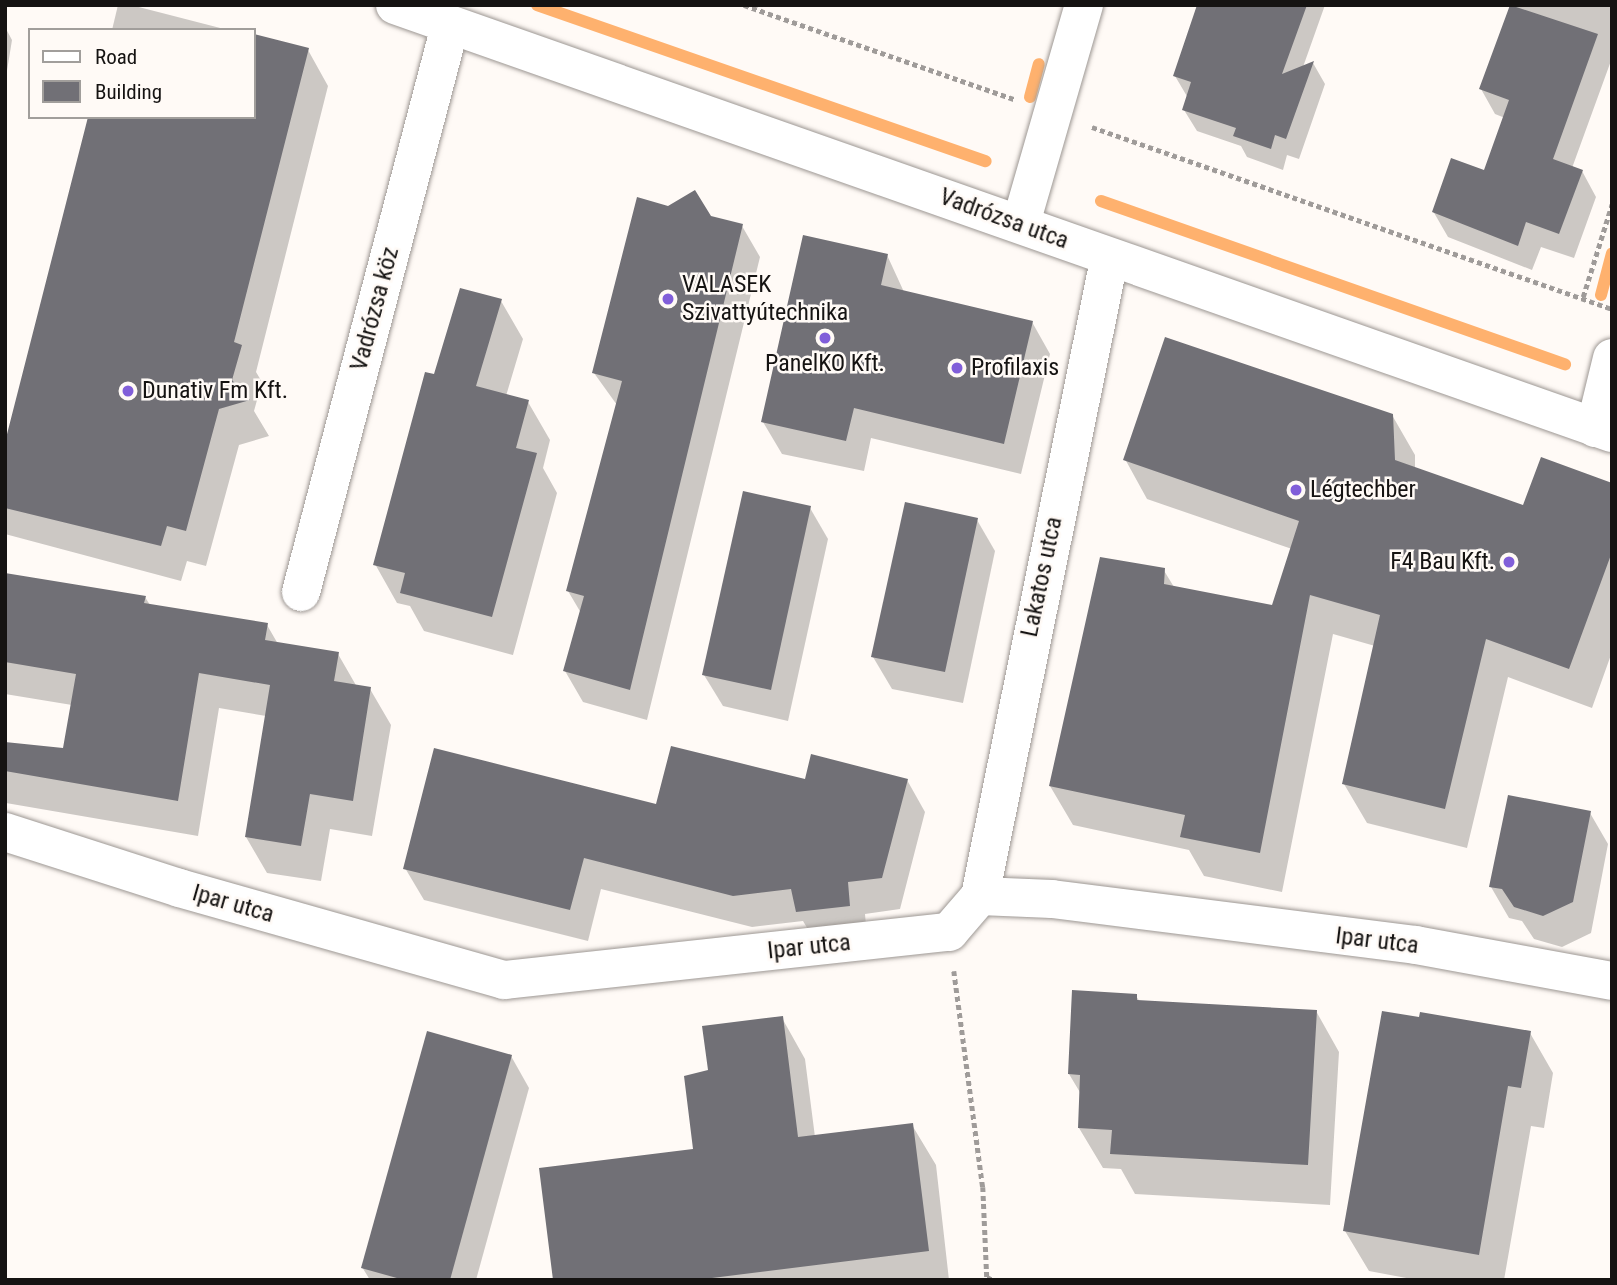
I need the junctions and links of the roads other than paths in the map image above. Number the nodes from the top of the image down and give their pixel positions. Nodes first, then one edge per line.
1 (395, 5) edge
2 (1084, 5) edge
3 (450, 26) junction
4 (1021, 223) junction
5 (1109, 260) junction
6 (1612, 358) edge
7 (1603, 431) edge
8 (301, 592) dead end
9 (5, 832) edge
10 (980, 896) junction
11 (1612, 981) edge

1 - 3 street, Vadrózsa utca
2 - 4 street
3 - 4 street, Vadrózsa utca
3 - 8 street, Vadrózsa köz
4 - 5 street, Vadrózsa utca
5 - 7 street, Vadrózsa utca
5 - 10 street, Lakatos utca
6 - 7 street
9 - 10 street, Ipar utca
10 - 11 street, Ipar utca

